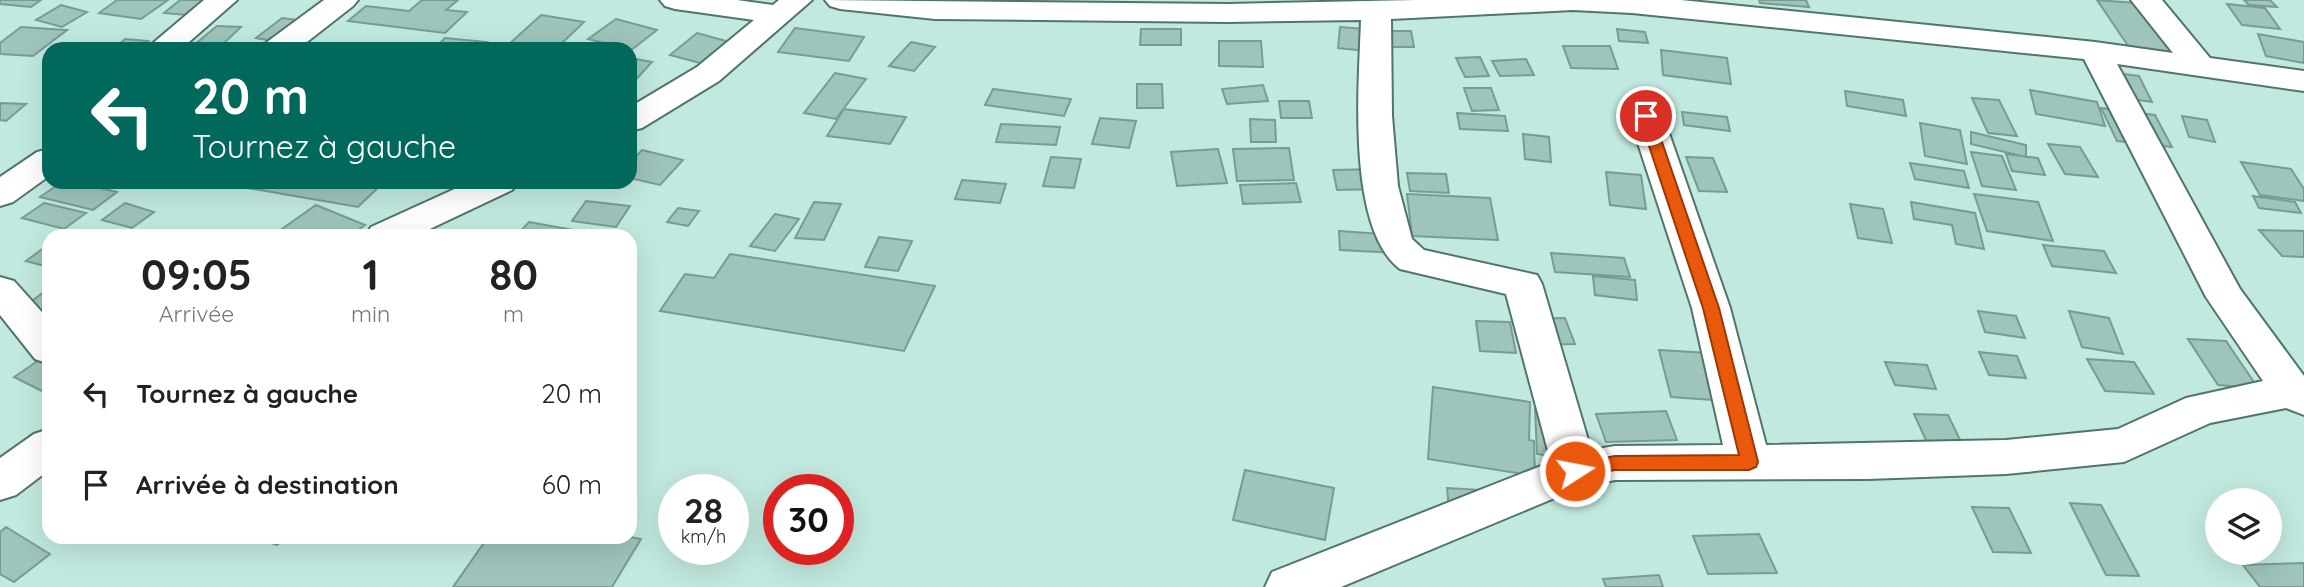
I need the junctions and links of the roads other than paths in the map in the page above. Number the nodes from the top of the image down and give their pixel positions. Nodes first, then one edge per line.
1 (222, 0) edge
2 (343, 0) edge
3 (675, 0) edge
4 (840, 0) edge
5 (2146, 0) edge
6 (1711, 5) edge
7 (787, 8) edge
8 (1376, 11) junction
9 (171, 42) edge
10 (287, 42) edge
11 (2095, 51) junction
12 (2199, 65) junction
13 (2304, 81) edge
14 (1646, 116) dead end
15 (637, 117) edge
16 (42, 165) edge
17 (447, 191) edge
18 (0, 194) edge
19 (394, 229) edge
20 (0, 291) edge
21 (42, 340) edge
22 (2298, 395) edge
23 (42, 451) edge
24 (1749, 462) junction
25 (1575, 471) junction
26 (1, 479) edge
27 (1289, 587) edge

1 - 9 street
2 - 10 street
3 - 7 street
4 - 8 street
5 - 12 street
6 - 8 street
6 - 11 street
7 - 15 street
8 - 25 street
11 - 12 street
11 - 22 street
12 - 13 street
14 - 24 street
16 - 18 street
17 - 19 street
20 - 21 street
22 - 24 street
23 - 26 street
24 - 25 street
25 - 27 street

